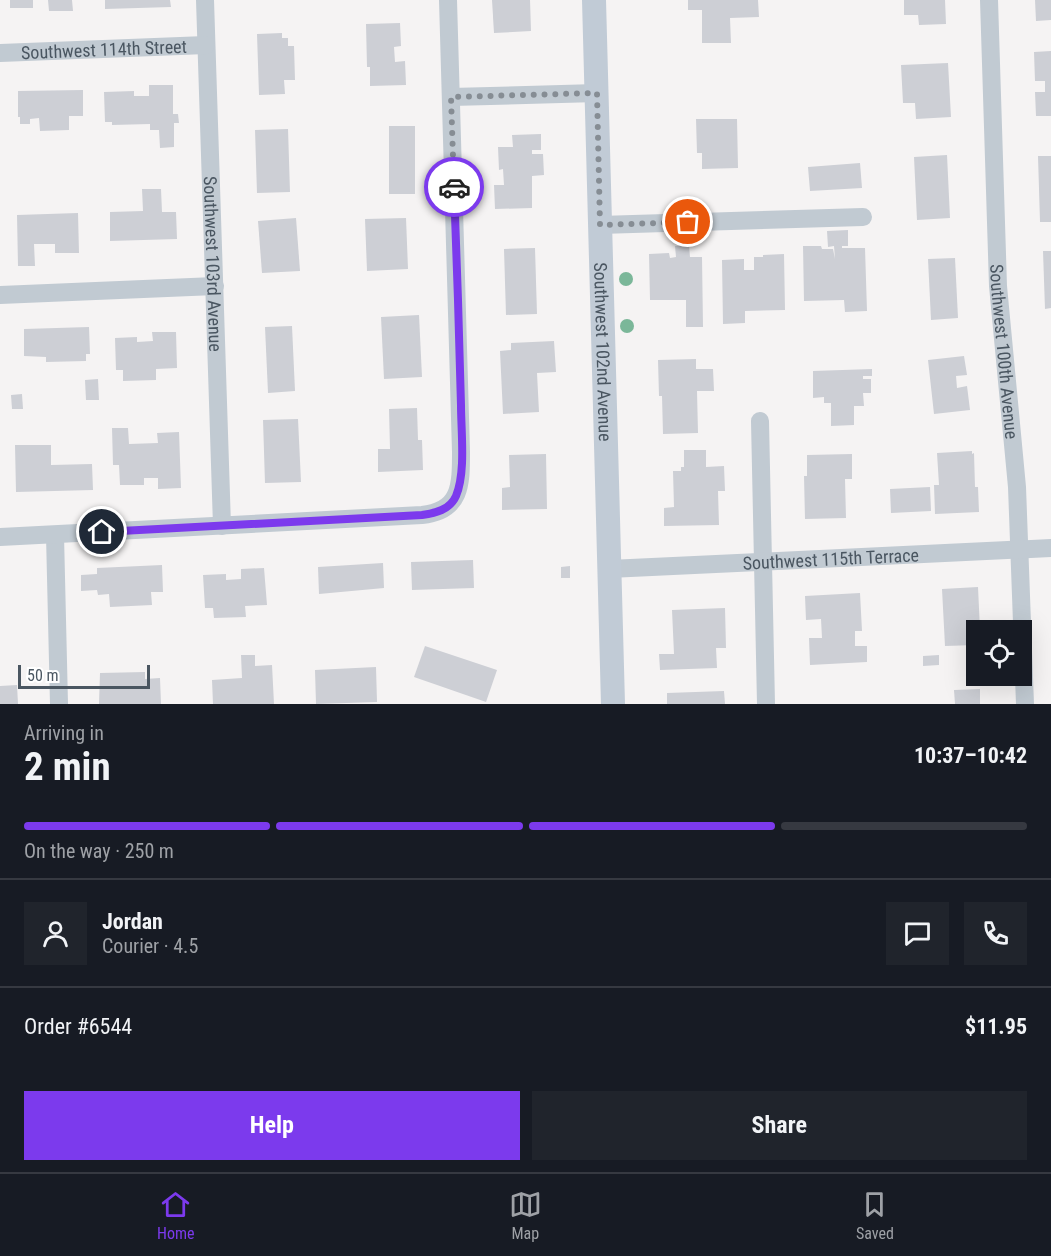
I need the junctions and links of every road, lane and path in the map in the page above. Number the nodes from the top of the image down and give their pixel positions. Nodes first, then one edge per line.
1 (205, 0) edge
2 (448, 0) edge
3 (594, 0) edge
4 (989, 0) edge
5 (206, 45) junction
6 (0, 54) edge
7 (597, 93) junction
8 (451, 97) junction
9 (863, 217) dead end
10 (600, 225) junction
11 (215, 286) junction
12 (0, 294) edge
13 (760, 421) dead end
14 (222, 526) junction
15 (55, 535) junction
16 (0, 537) edge
17 (1021, 548) junction
18 (1051, 548) edge
19 (763, 561) junction
20 (609, 569) junction
21 (59, 704) edge
22 (613, 704) edge
23 (766, 704) edge
24 (1025, 704) edge

1 - 5 street, Southwest 103rd Avenue
2 - 8 street
3 - 7 street, Southwest 102nd Avenue
4 - 17 street, Southwest 100th Avenue
5 - 6 street, Southwest 114th Street
5 - 11 street, Southwest 103rd Avenue
7 - 8 street
7 - 10 street, Southwest 102nd Avenue
8 - 14 street
9 - 10 street
10 - 20 street, Southwest 102nd Avenue
11 - 12 street
11 - 14 street, Southwest 103rd Avenue
13 - 19 street
14 - 15 street
15 - 16 street
15 - 21 street
17 - 18 street, Southwest 115th Terrace
17 - 19 street, Southwest 115th Terrace
17 - 24 street, Southwest 100th Avenue
19 - 20 street, Southwest 115th Terrace
19 - 23 street
20 - 22 street, Southwest 102nd Avenue

